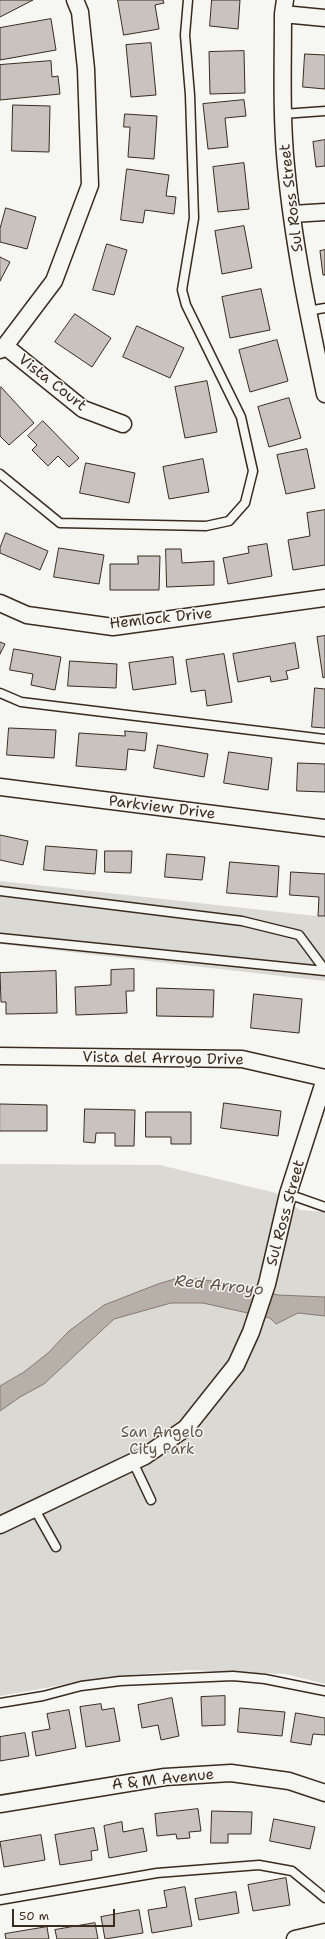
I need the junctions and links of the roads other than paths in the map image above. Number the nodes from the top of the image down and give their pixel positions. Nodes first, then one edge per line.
1 (75, 0) edge
2 (188, 0) edge
3 (284, 7) edge
4 (325, 18) edge
5 (325, 111) edge
6 (283, 114) junction
7 (325, 212) edge
8 (292, 214) junction
9 (325, 308) edge
10 (308, 311) junction
11 (3, 348) edge
12 (325, 394) edge
13 (123, 424) dead end
14 (0, 474) edge
15 (325, 598) edge
16 (0, 603) edge
17 (0, 693) edge
18 (325, 739) edge
19 (0, 787) edge
20 (325, 828) edge
21 (0, 891) edge
22 (0, 938) edge
23 (325, 970) edge
24 (0, 1056) edge
25 (325, 1078) edge
26 (288, 1194) junction
27 (325, 1206) edge
28 (133, 1462) junction
29 (151, 1500) dead end
30 (34, 1508) junction
31 (0, 1525) edge
32 (56, 1547) dead end
33 (325, 1691) edge
34 (0, 1704) edge
35 (325, 1793) edge
36 (0, 1804) edge
37 (325, 1898) edge
38 (0, 1900) edge
39 (325, 1932) edge
40 (295, 1939) edge

1 - 11 street
2 - 14 lane
3 - 4 street
3 - 6 street, Sul Ross Street
5 - 6 lane
6 - 8 street, Sul Ross Street
7 - 8 street
8 - 10 street, Sul Ross Street
9 - 10 lane
10 - 12 street, Sul Ross Street
11 - 13 street, Vista Court
15 - 16 street, Hemlock Drive
17 - 18 lane
19 - 20 street, Parkview Drive
21 - 23 lane
22 - 23 lane
24 - 25 street, Vista del Arroyo Drive
25 - 26 street, Sul Ross Street
26 - 27 lane
26 - 28 street, Sul Ross Street
28 - 29 lane
28 - 30 street, Sul Ross Street
30 - 31 street, Sul Ross Street
30 - 32 lane
33 - 34 lane
35 - 36 street, A & M Avenue
37 - 38 lane
39 - 40 street

